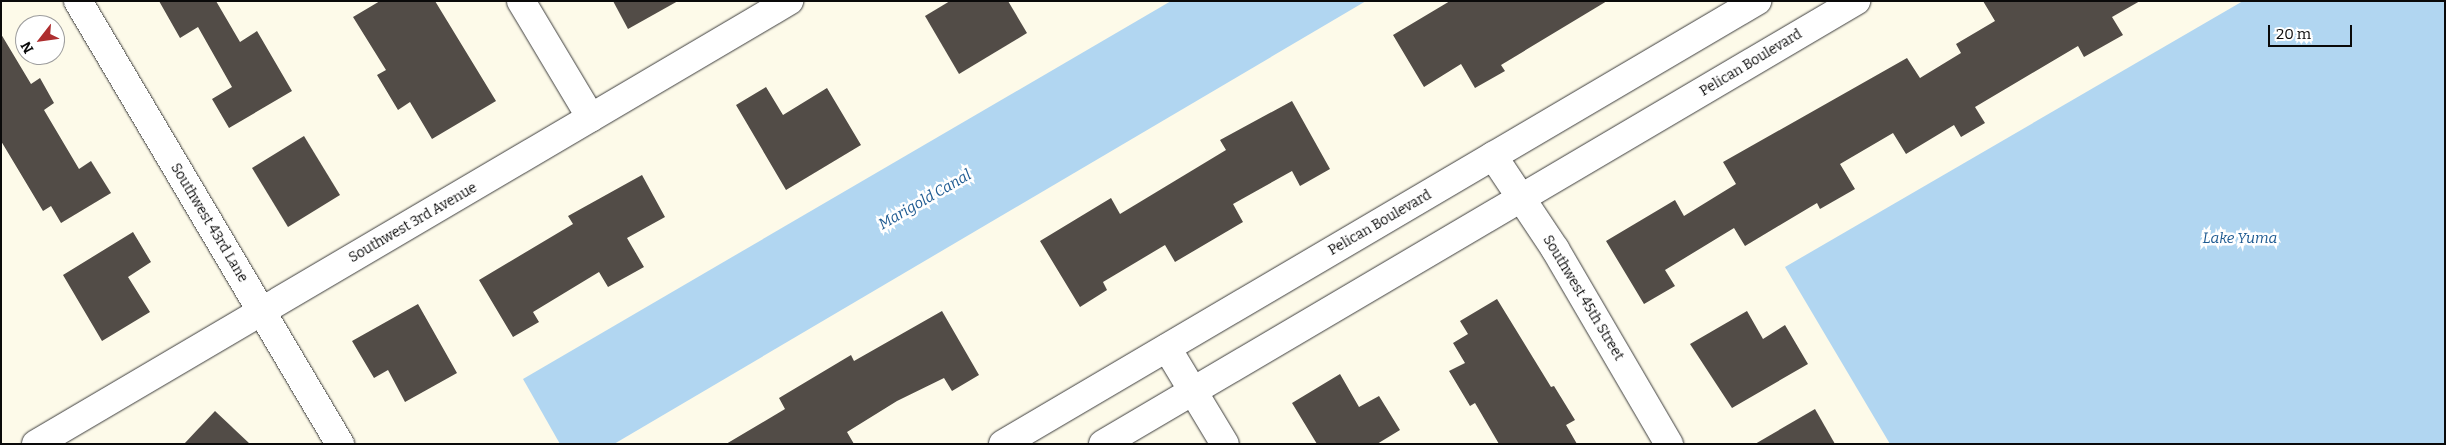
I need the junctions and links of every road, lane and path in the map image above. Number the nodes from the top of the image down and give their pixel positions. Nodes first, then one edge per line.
1 (78, 1) edge
2 (521, 1) edge
3 (789, 1) edge
4 (1757, 1) edge
5 (1856, 1) edge
6 (591, 118) junction
7 (1493, 156) junction
8 (1522, 198) junction
9 (262, 311) junction
10 (1167, 348) junction
11 (1193, 391) junction
12 (36, 444) edge
13 (340, 444) edge
14 (1003, 444) edge
15 (1104, 444) edge
16 (1225, 444) edge
17 (1669, 444) edge

1 - 9 street, Southwest 43rd Lane
2 - 6 street
3 - 6 street, Southwest 3rd Avenue
4 - 7 street, Pelican Boulevard
5 - 8 street, Pelican Boulevard
6 - 9 street, Southwest 3rd Avenue
7 - 8 street, Southwest 45th Street
7 - 10 street, Pelican Boulevard
8 - 11 street, Pelican Boulevard
8 - 17 street, Southwest 45th Street
9 - 12 street, Southwest 3rd Avenue
9 - 13 street, Southwest 43rd Lane
10 - 11 street
10 - 14 street, Pelican Boulevard
11 - 15 street, Pelican Boulevard
11 - 16 street

